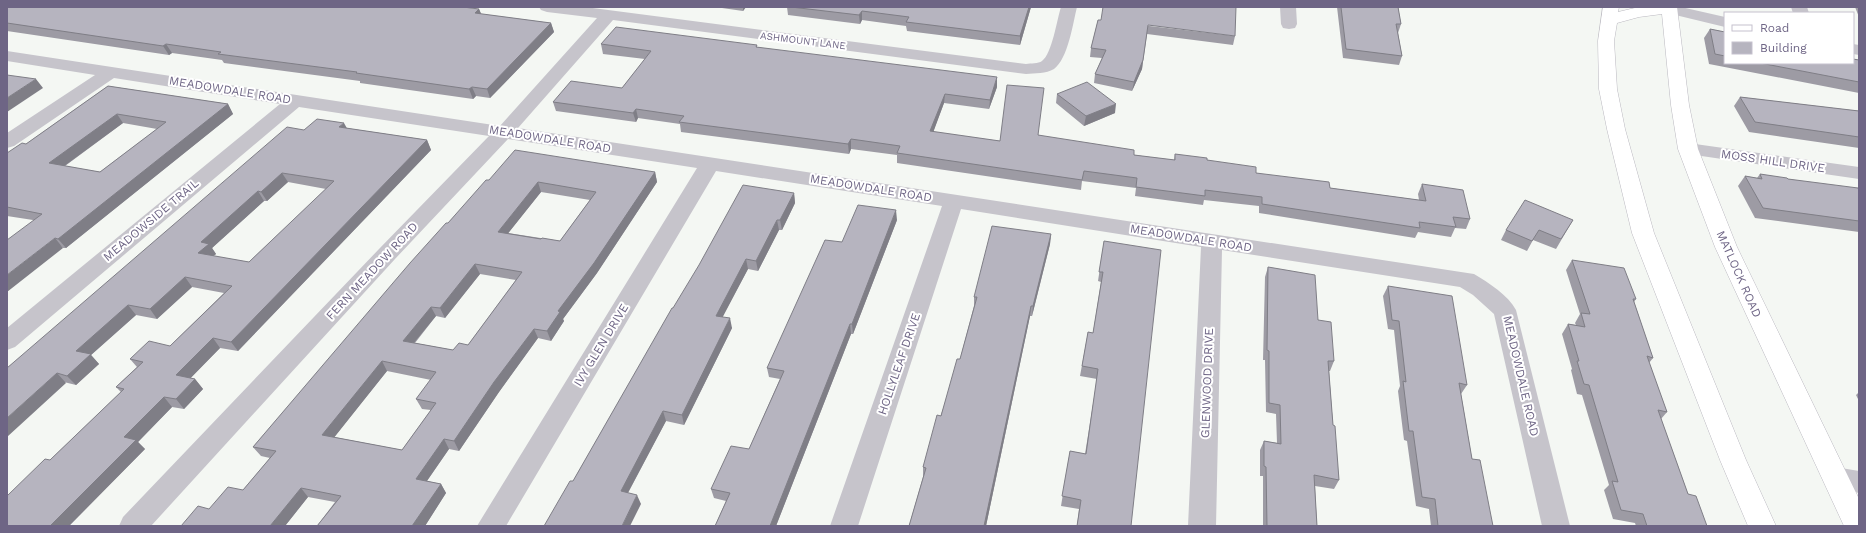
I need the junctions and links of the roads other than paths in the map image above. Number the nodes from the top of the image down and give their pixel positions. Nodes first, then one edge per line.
1 (547, 7) edge
2 (1069, 7) edge
3 (1288, 7) edge
4 (1666, 8) edge
5 (1610, 13) edge
6 (609, 15) junction
7 (1724, 22) edge
8 (1289, 24) dead end
9 (7, 56) edge
10 (111, 72) junction
11 (296, 100) junction
12 (504, 132) junction
13 (7, 142) edge
14 (1688, 149) junction
15 (710, 164) junction
16 (1859, 173) edge
17 (954, 201) junction
18 (1212, 241) junction
19 (7, 340) edge
20 (1847, 480) edge
21 (133, 526) edge
22 (491, 526) edge
23 (844, 526) edge
24 (1202, 526) edge
25 (1556, 526) edge
26 (1762, 526) edge
27 (1858, 526) edge

1 - 6 street, ASHMOUNT LANE
2 - 6 street, ASHMOUNT LANE
3 - 8 street
4 - 5 main road
4 - 7 street
4 - 14 main road, MATLOCK ROAD
5 - 26 main road
6 - 12 street, FERN MEADOW ROAD
9 - 10 street, MEADOWDALE ROAD
10 - 11 street, MEADOWDALE ROAD
10 - 13 street
11 - 12 street, MEADOWDALE ROAD
11 - 19 street, MEADOWSIDE TRAIL
12 - 15 street, MEADOWDALE ROAD
12 - 21 street, FERN MEADOW ROAD
14 - 16 street, MOSS HILL DRIVE
14 - 20 main road, MATLOCK ROAD
15 - 17 street, MEADOWDALE ROAD
15 - 22 street, IVY GLEN DRIVE
17 - 18 street, MEADOWDALE ROAD
17 - 23 street, HOLLYLEAF DRIVE
18 - 24 street, GLENWOOD DRIVE
18 - 25 street, MEADOWDALE ROAD
20 - 27 main road, MATLOCK ROAD

